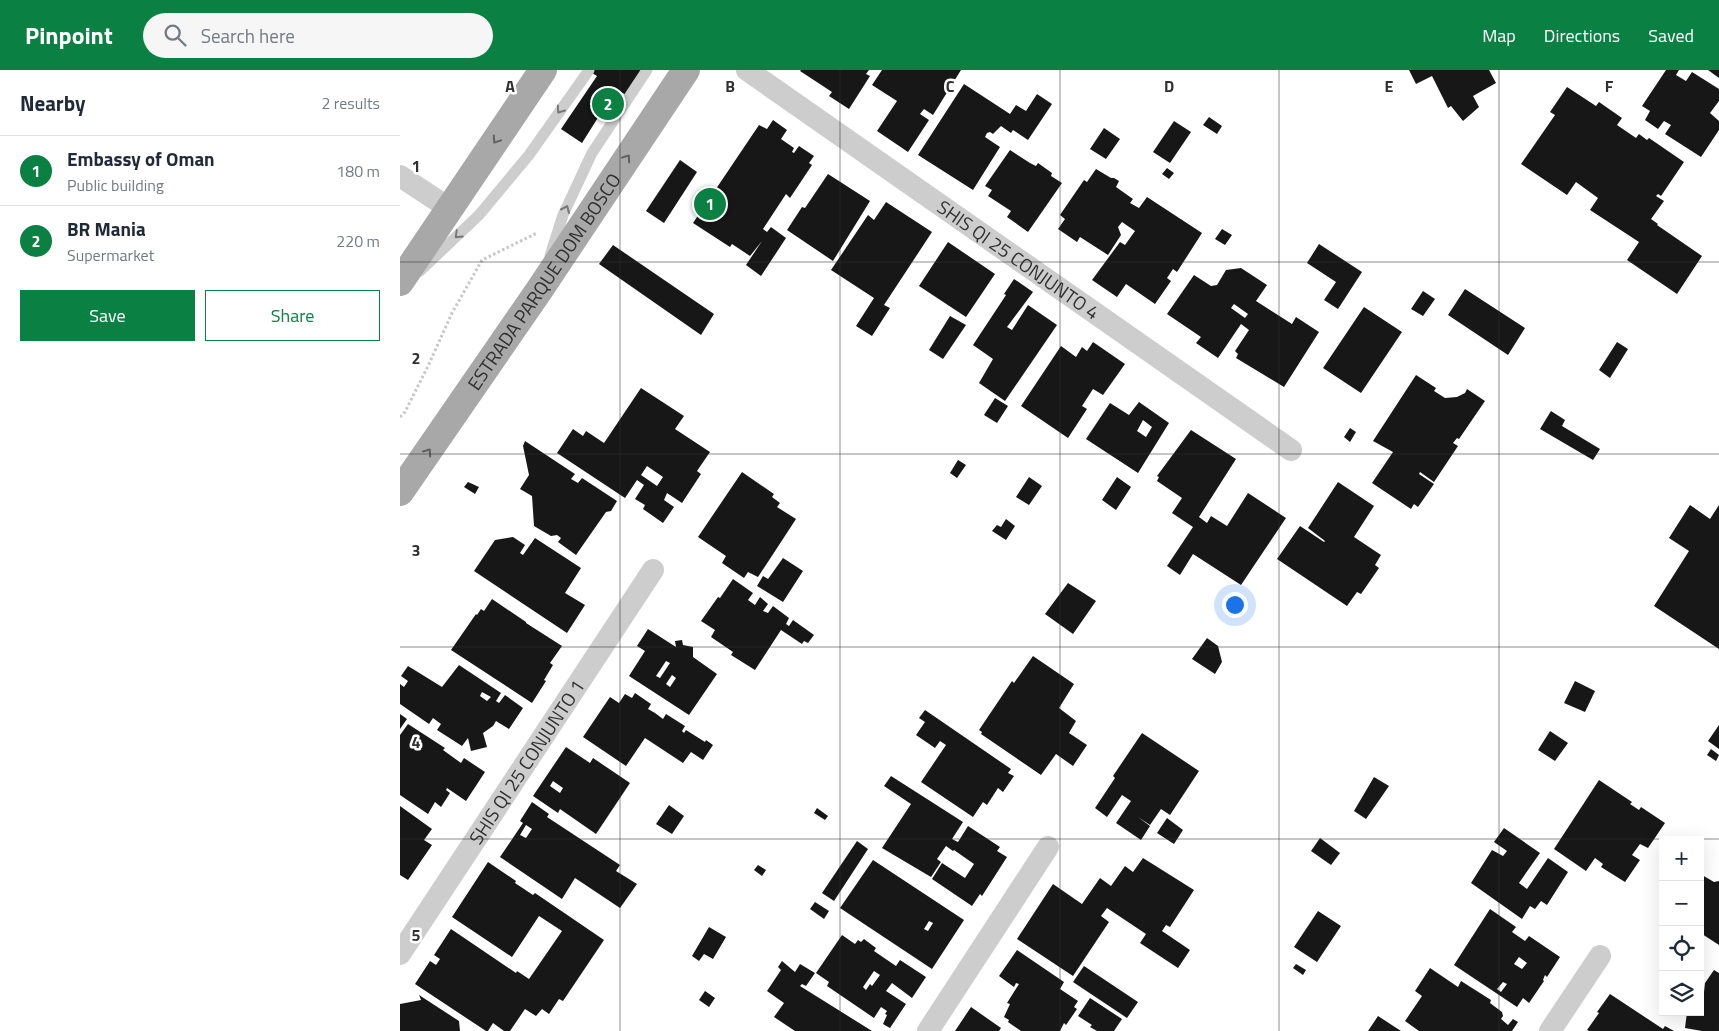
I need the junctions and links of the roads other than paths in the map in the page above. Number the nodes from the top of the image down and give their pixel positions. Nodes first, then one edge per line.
1 (543, 70) edge
2 (589, 70) edge
3 (647, 70) edge
4 (686, 70) edge
5 (747, 70) edge
6 (400, 176) edge
7 (450, 209) junction
8 (400, 282) edge
9 (540, 289) junction
10 (400, 290) edge
11 (1291, 450) dead end
12 (400, 492) edge
13 (653, 570) dead end
14 (1048, 847) dead end
15 (400, 954) edge
16 (1600, 956) dead end
17 (928, 1031) edge
18 (1550, 1031) edge

1 -> 7 main road
2 -> 10 lane
9 -> 3 lane
9 -> 4 main road, ESTRADA PARQUE DOM BOSCO
5 - 11 street, SHIS QI 25 CONJUNTO 4
6 - 7 street
7 - 8 main road
12 -> 9 main road, ESTRADA PARQUE DOM BOSCO
13 - 15 street, SHIS QI 25 CONJUNTO 1
14 - 17 street
16 - 18 street

